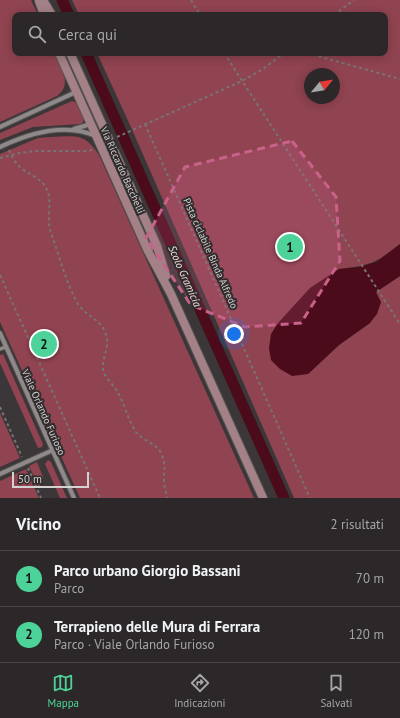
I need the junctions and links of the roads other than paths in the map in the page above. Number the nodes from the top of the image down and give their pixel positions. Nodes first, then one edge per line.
1 (39, 0) edge
2 (43, 0) edge
3 (43, 12) edge
4 (50, 12) edge
5 (60, 56) edge
6 (71, 56) edge
7 (86, 88) junction
8 (77, 92) junction
9 (100, 120) junction
10 (91, 124) junction
11 (0, 127) edge
12 (70, 130) junction
13 (97, 136) junction
14 (0, 147) edge
15 (171, 294) junction
16 (0, 333) edge
17 (6, 346) junction
18 (0, 349) edge
19 (53, 450) junction
20 (0, 474) edge
21 (74, 498) edge
22 (263, 498) edge

1 - 3 main road
2 - 4 main road
5 - 8 main road, Via Riccardo Bacchelli
6 - 7 main road, Via Riccardo Bacchelli
7 - 8 main road
7 - 9 main road, Via Riccardo Bacchelli
8 - 10 main road, Via Riccardo Bacchelli
8 - 11 street
9 - 10 main road
9 - 15 main road, Via Riccardo Bacchelli
10 - 12 street
10 - 13 main road, Via Riccardo Bacchelli
12 - 13 street
12 - 14 street
13 - 15 main road, Via Riccardo Bacchelli
15 - 22 main road, Via Riccardo Bacchelli
16 - 17 street, Viale Orlando Furioso
17 - 18 lane
17 - 19 street, Viale Orlando Furioso
19 - 20 street
19 - 21 street, Viale Orlando Furioso

